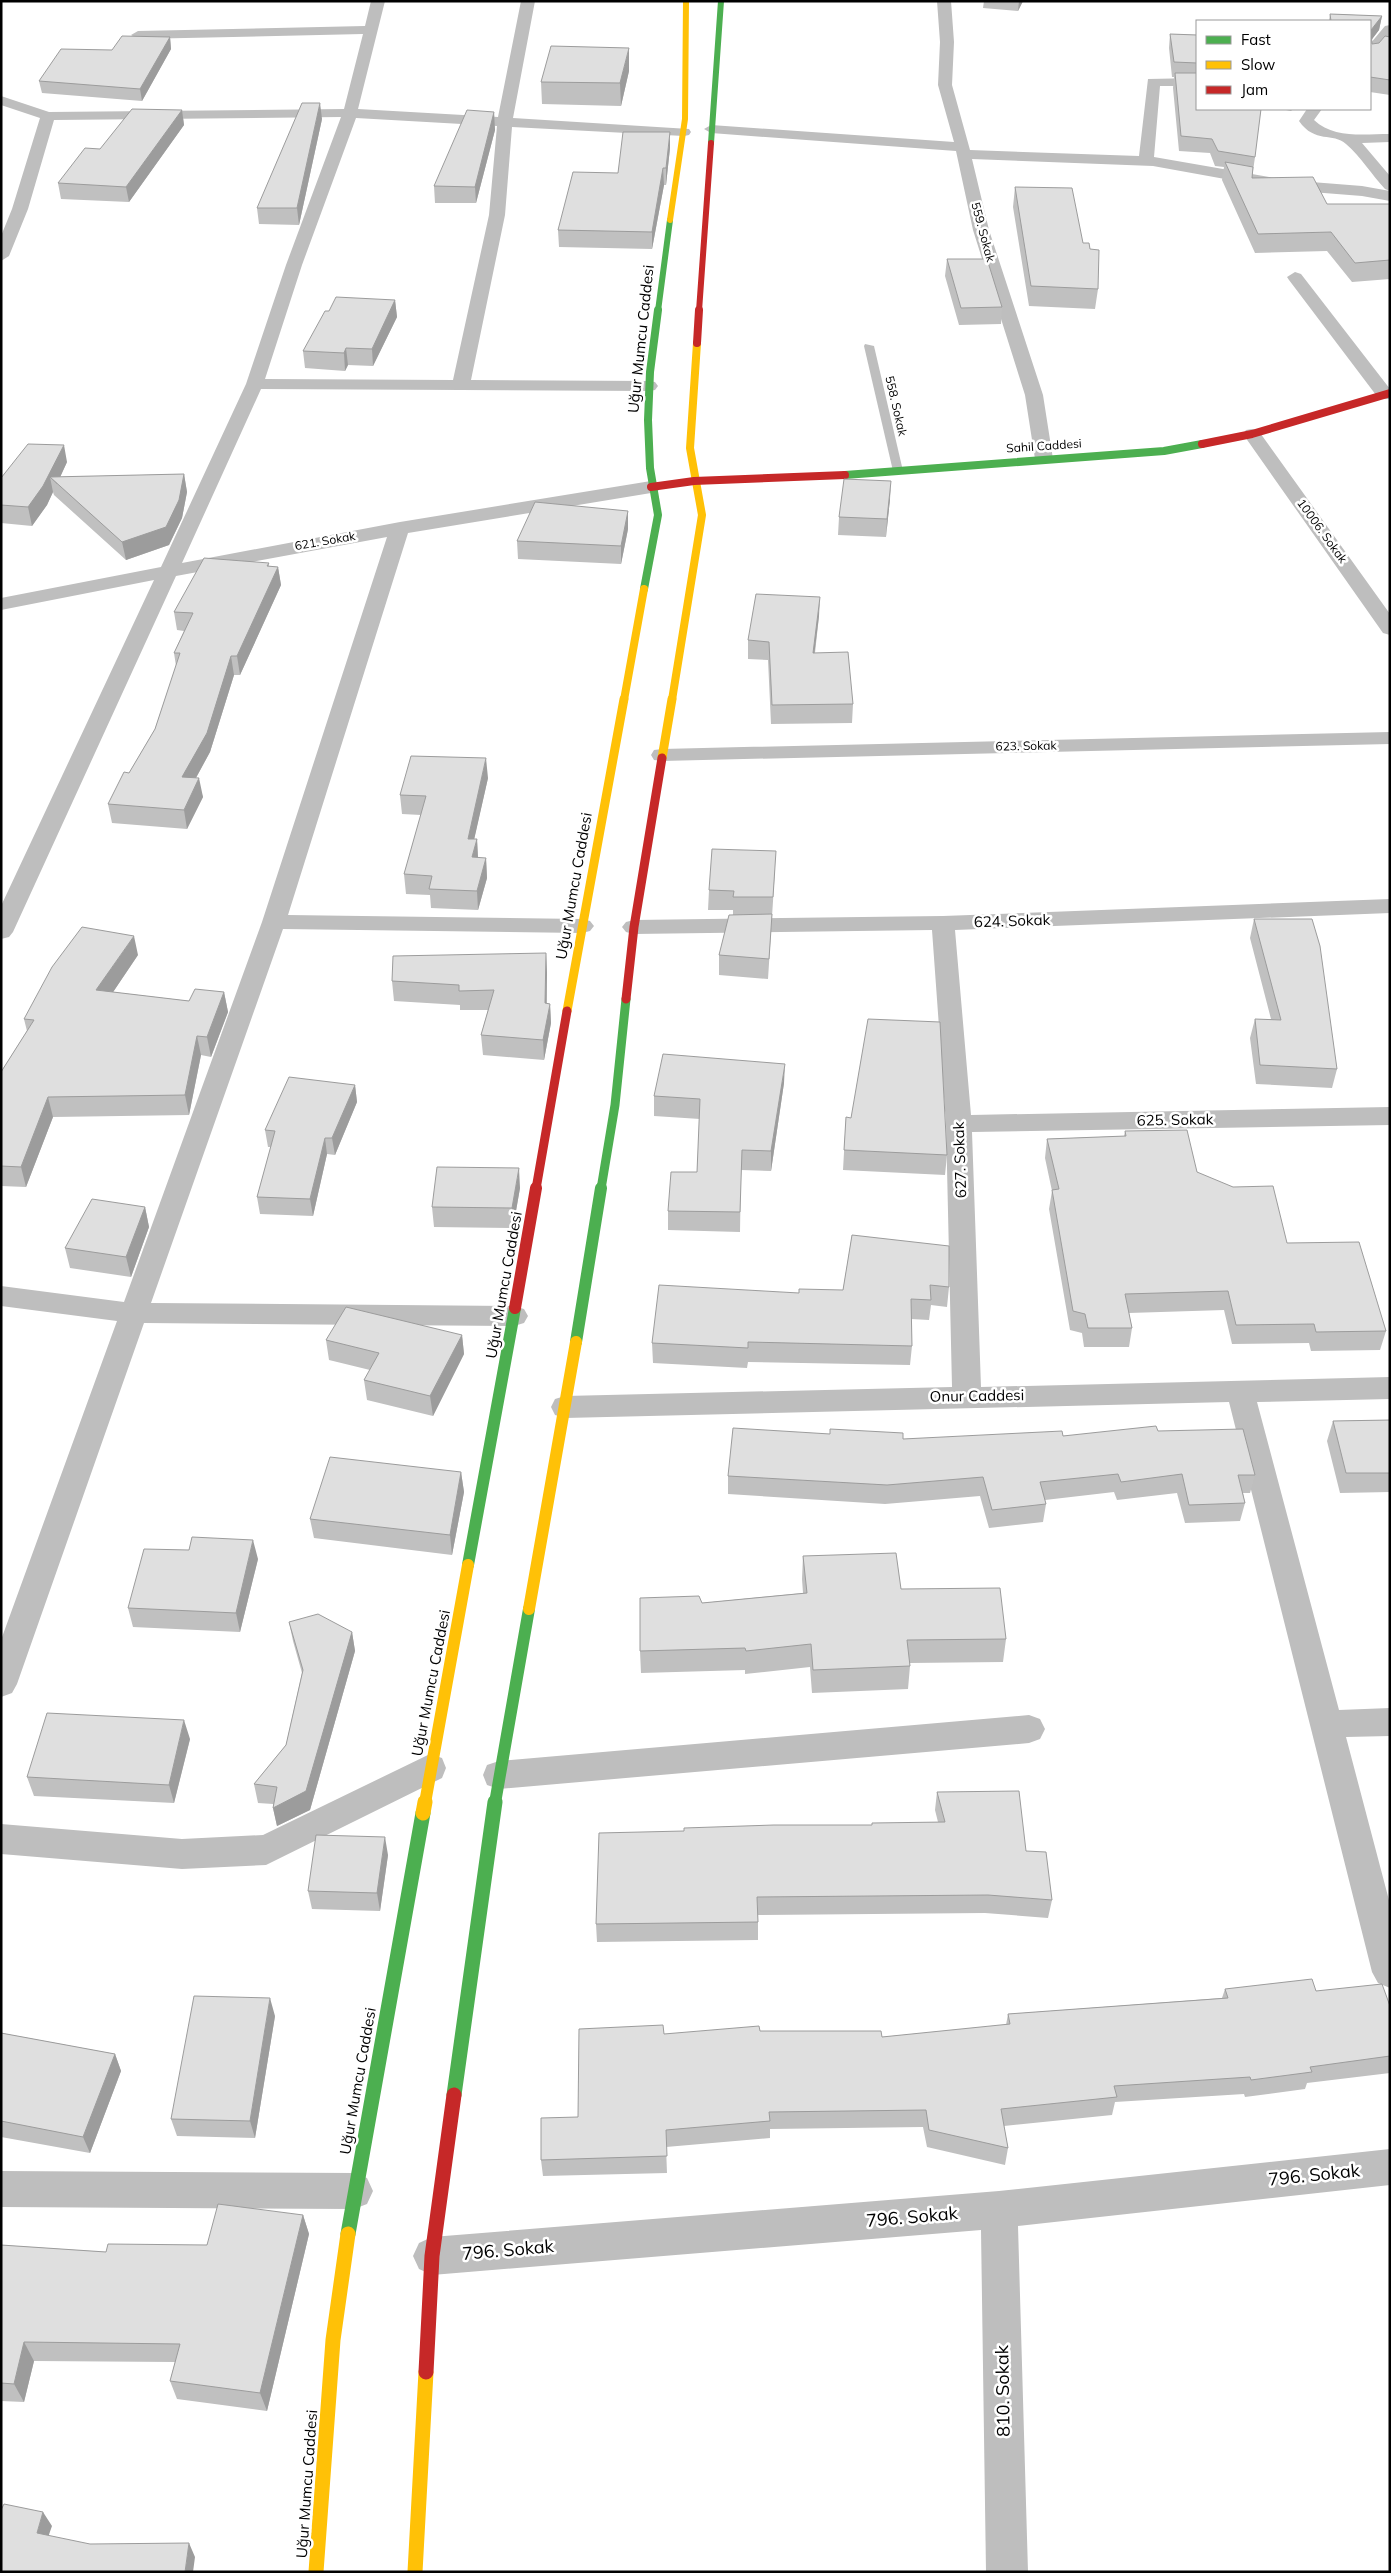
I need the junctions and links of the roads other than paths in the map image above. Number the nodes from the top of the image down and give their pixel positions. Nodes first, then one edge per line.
1 (378, 1) edge
2 (528, 1) edge
3 (686, 1) edge
4 (721, 1) edge
5 (944, 1) edge
6 (1390, 29) edge
7 (370, 30) junction
8 (138, 36) edge
9 (1371, 52) edge
10 (1196, 82) edge
11 (1, 100) edge
12 (1314, 110) edge
13 (350, 113) junction
14 (48, 116) junction
15 (505, 122) junction
16 (711, 129) junction
17 (684, 132) junction
18 (1390, 138) edge
19 (1350, 139) junction
20 (963, 151) junction
21 (1146, 161) junction
22 (1390, 186) edge
23 (1390, 196) edge
24 (1, 256) edge
25 (1295, 277) dead end
26 (869, 346) dead end
27 (255, 384) junction
28 (461, 385) junction
29 (648, 386) junction
30 (1387, 394) edge
31 (1252, 434) junction
32 (1044, 459) junction
33 (898, 472) junction
34 (694, 481) junction
35 (651, 488) junction
36 (400, 528) junction
37 (170, 569) junction
38 (1, 604) edge
39 (1390, 628) edge
40 (1390, 738) edge
41 (662, 755) junction
42 (1390, 906) edge
43 (274, 922) junction
44 (943, 923) junction
45 (582, 926) junction
46 (634, 927) junction
47 (1, 932) edge
48 (1390, 1116) edge
49 (959, 1124) junction
50 (1, 1296) edge
51 (133, 1312) junction
52 (514, 1316) junction
53 (1390, 1388) edge
54 (1240, 1390) junction
55 (967, 1396) junction
56 (565, 1406) junction
57 (1, 1684) edge
58 (1390, 1722) edge
59 (1326, 1724) junction
60 (1030, 1729) dead end
61 (430, 1768) junction
62 (499, 1775) junction
63 (1, 1839) edge
64 (1390, 1972) edge
65 (1390, 2167) edge
66 (1, 2189) edge
67 (354, 2191) junction
68 (999, 2210) junction
69 (432, 2256) junction
70 (316, 2572) edge
71 (415, 2572) edge
72 (1007, 2572) edge

1 - 7 street
2 - 15 street
3 - 17 street, Uğur Mumcu Caddesi
4 - 16 street
5 - 20 street, 559. Sokak
6 - 9 street
7 - 8 street
7 - 13 street
10 - 21 street
11 - 14 street
12 - 19 street
13 - 14 street
13 - 15 street
13 - 27 street
14 - 24 street
15 - 17 street
15 - 28 street
16 - 20 street
16 - 34 street
17 - 29 street, Uğur Mumcu Caddesi
18 - 19 street
19 - 22 street
20 - 21 street
20 - 32 street, 559. Sokak
21 - 23 street
25 - 30 street
26 - 33 lane, 558. Sokak
27 - 28 street
27 - 37 street
28 - 29 street
29 - 35 street, Uğur Mumcu Caddesi
30 - 31 street, Sahil Caddesi
31 - 32 street, Sahil Caddesi
31 - 39 street, 10006. Sokak
32 - 33 street, Sahil Caddesi
33 - 34 street, Sahil Caddesi
34 - 35 street, Sahil Caddesi
34 - 41 street
35 - 36 street, 621. Sokak
35 - 45 street, Uğur Mumcu Caddesi
36 - 37 street, 621. Sokak
36 - 43 street
37 - 38 street, 621. Sokak
37 - 47 street
40 - 41 street, 623. Sokak
41 - 46 street
42 - 44 street, 624. Sokak
43 - 45 street
43 - 51 street
44 - 46 street, 624. Sokak
44 - 49 street, 627. Sokak
45 - 52 street, Uğur Mumcu Caddesi
46 - 56 street
48 - 49 street, 625. Sokak
49 - 55 street, 627. Sokak
50 - 51 street
51 - 52 street
51 - 57 street
52 - 61 street, Uğur Mumcu Caddesi
53 - 54 street, Onur Caddesi
54 - 55 street, Onur Caddesi
54 - 59 street
55 - 56 street, Onur Caddesi
56 - 62 street
58 - 59 street
59 - 64 street
60 - 62 street
61 - 63 street
61 - 67 street, Uğur Mumcu Caddesi
62 - 69 street
65 - 68 street, 796. Sokak
66 - 67 street
67 - 70 street, Uğur Mumcu Caddesi
68 - 69 street, 796. Sokak
68 - 72 street, 810. Sokak
69 - 71 street

